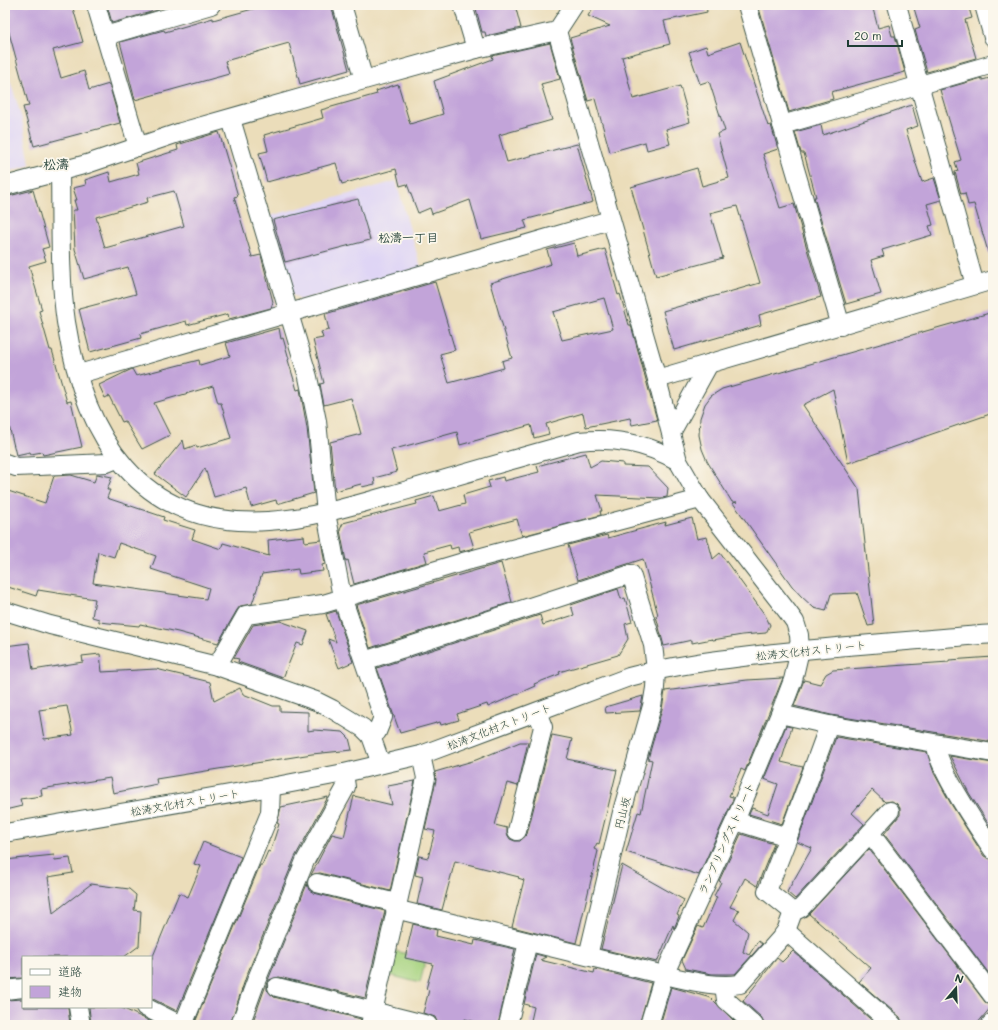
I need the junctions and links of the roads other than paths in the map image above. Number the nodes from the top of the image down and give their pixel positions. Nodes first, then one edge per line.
1 (96, 5) edge
2 (211, 5) edge
3 (342, 5) edge
4 (463, 5) edge
5 (574, 5) edge
6 (747, 5) edge
7 (897, 5) edge
8 (984, 5) edge
9 (557, 31) junction
10 (105, 36) junction
11 (993, 37) edge
12 (476, 49) junction
13 (993, 64) edge
14 (364, 80) junction
15 (920, 84) junction
16 (230, 119) junction
17 (782, 125) junction
18 (138, 147) junction
19 (60, 172) junction
20 (5, 186) edge
21 (610, 220) junction
22 (993, 280) edge
23 (975, 285) junction
24 (288, 312) junction
25 (841, 326) junction
26 (709, 364) junction
27 (78, 374) junction
28 (657, 379) junction
29 (671, 433) junction
30 (117, 459) junction
31 (678, 461) junction
32 (5, 463) edge
33 (700, 499) junction
34 (326, 513) junction
35 (342, 597) junction
36 (5, 611) edge
37 (993, 634) edge
38 (800, 650) junction
39 (364, 661) junction
40 (218, 666) junction
41 (656, 670) junction
42 (537, 712) junction
43 (780, 714) junction
44 (829, 725) junction
45 (371, 736) junction
46 (936, 745) junction
47 (993, 753) edge
48 (421, 755) junction
49 (381, 764) junction
50 (344, 773) junction
51 (270, 787) junction
52 (890, 811) dead end
53 (735, 821) junction
54 (517, 830) dead end
55 (5, 832) edge
56 (870, 833) junction
57 (788, 837) junction
58 (993, 850) edge
59 (317, 884) dead end
60 (396, 906) junction
61 (793, 912) junction
62 (786, 931) junction
63 (528, 942) junction
64 (588, 956) junction
65 (664, 975) junction
66 (724, 985) junction
67 (277, 987) dead end
68 (22, 988) edge
69 (5, 990) edge
70 (993, 996) edge
71 (78, 1008) edge
72 (147, 1008) edge
73 (371, 1019) edge
74 (993, 1022) edge
75 (81, 1025) edge
76 (182, 1025) edge
77 (240, 1025) edge
78 (428, 1025) edge
79 (508, 1025) edge
80 (649, 1025) edge
81 (754, 1025) edge
82 (893, 1025) edge
83 (990, 1025) edge

1 - 10 street
2 - 10 street
3 - 14 street
4 - 12 street
5 - 9 street
6 - 17 street
7 - 15 street
8 - 11 street
9 - 12 street
9 - 21 street
10 - 18 street
12 - 14 street
13 - 15 street
14 - 16 street
15 - 17 street
15 - 23 street
16 - 18 street
16 - 24 street
17 - 25 street
18 - 19 street
19 - 20 street
19 - 27 street
21 - 24 street
21 - 28 street
22 - 23 street
23 - 25 street
24 - 27 street
24 - 34 street
25 - 26 street
26 - 28 street
26 - 29 street
27 - 30 street
28 - 29 street
29 - 31 street
30 - 32 street
30 - 34 street
31 - 33 street
31 - 34 street
33 - 35 street
33 - 38 street
34 - 35 street
35 - 39 street
35 - 40 street
36 - 40 street
37 - 38 street, 松涛文化村ストリート
38 - 41 street, 松涛文化村ストリート
38 - 43 street, ランブリングストリート
39 - 41 street, 円山坂
39 - 45 street
40 - 45 street
41 - 42 street, 松涛文化村ストリート
41 - 64 street, 円山坂
42 - 48 street, 松涛文化村ストリート
42 - 54 street
43 - 44 street
43 - 53 street, ランブリングストリート
44 - 46 street
44 - 57 street
45 - 49 street
46 - 47 street
46 - 58 street
48 - 49 street, 松涛文化村ストリート
48 - 60 street
49 - 50 street, 松涛文化村ストリート
50 - 51 street, 松涛文化村ストリート
50 - 77 street
51 - 55 street, 松涛文化村ストリート
51 - 76 street
52 - 56 street
53 - 57 street
53 - 65 street, ランブリングストリート
56 - 61 street
56 - 70 street
57 - 61 street
59 - 60 street
60 - 63 street
60 - 73 street
61 - 62 street
62 - 66 street
62 - 82 street
63 - 64 street
63 - 79 street
64 - 65 street
65 - 66 street
65 - 80 street, ランブリングストリート
66 - 81 street
67 - 73 street
68 - 69 street
71 - 75 street
72 - 76 street
73 - 78 street
74 - 83 street

